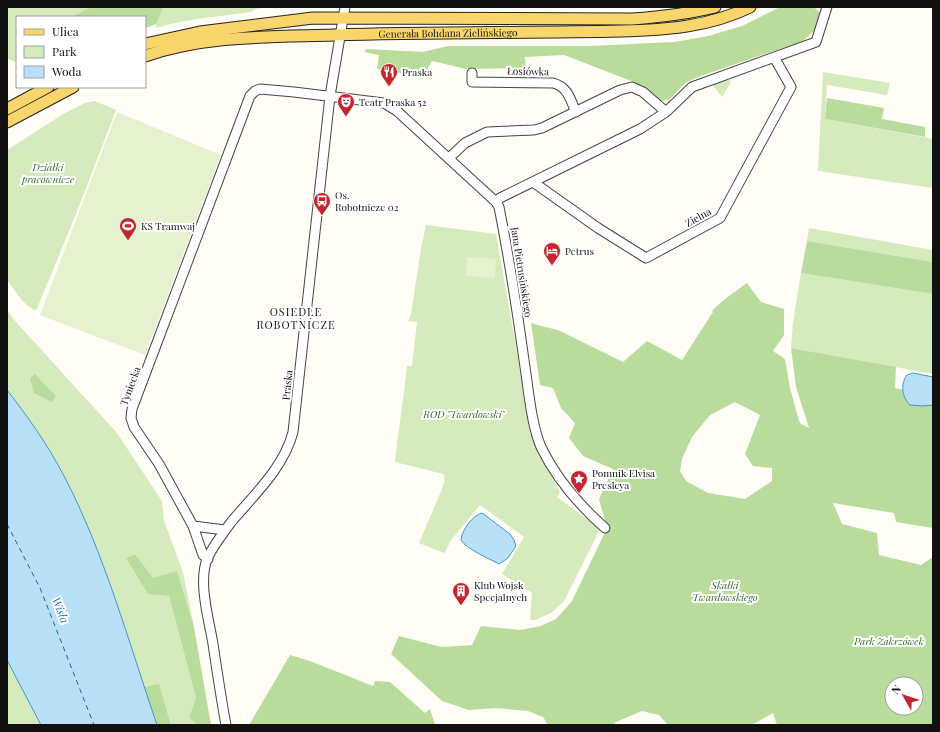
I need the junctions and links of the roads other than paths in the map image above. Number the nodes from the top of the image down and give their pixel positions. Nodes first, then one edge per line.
1 (715, 7) edge
2 (750, 7) edge
3 (827, 7) edge
4 (344, 12) edge
5 (340, 35) junction
6 (146, 44) edge
7 (146, 56) edge
8 (774, 57) junction
9 (472, 73) dead end
10 (46, 88) edge
11 (70, 88) edge
12 (294, 92) joint
13 (330, 96) junction
14 (7, 109) edge
15 (576, 112) junction
16 (666, 112) junction
17 (7, 122) edge
18 (449, 158) junction
19 (533, 182) junction
20 (496, 202) junction
21 (193, 526) junction
22 (605, 528) dead end
23 (225, 530) junction
24 (208, 559) junction
25 (226, 725) edge

1 - 4 main road, Generała Bohdana Zielińskiego
2 - 5 main road, Generała Bohdana Zielińskiego
3 - 8 street
4 - 5 street, Praska
4 - 6 main road, Generała Bohdana Zielińskiego
5 - 7 main road, Generała Bohdana Zielińskiego
5 - 13 street, Praska
8 - 16 street
8 - 19 street, Zielna
9 - 15 street, Łosiówka
10 - 14 main road
11 - 17 main road
12 - 13 street, Jana Pietrusińskiego
12 - 21 street, Tyniecka
13 - 18 street, Jana Pietrusińskiego
13 - 23 street, Praska
15 - 16 street
15 - 18 street
16 - 19 street
18 - 20 street, Jana Pietrusińskiego
19 - 20 street
20 - 22 street, Jana Pietrusińskiego
21 - 23 street
21 - 24 street, Tyniecka
23 - 24 street, Praska
24 - 25 street

